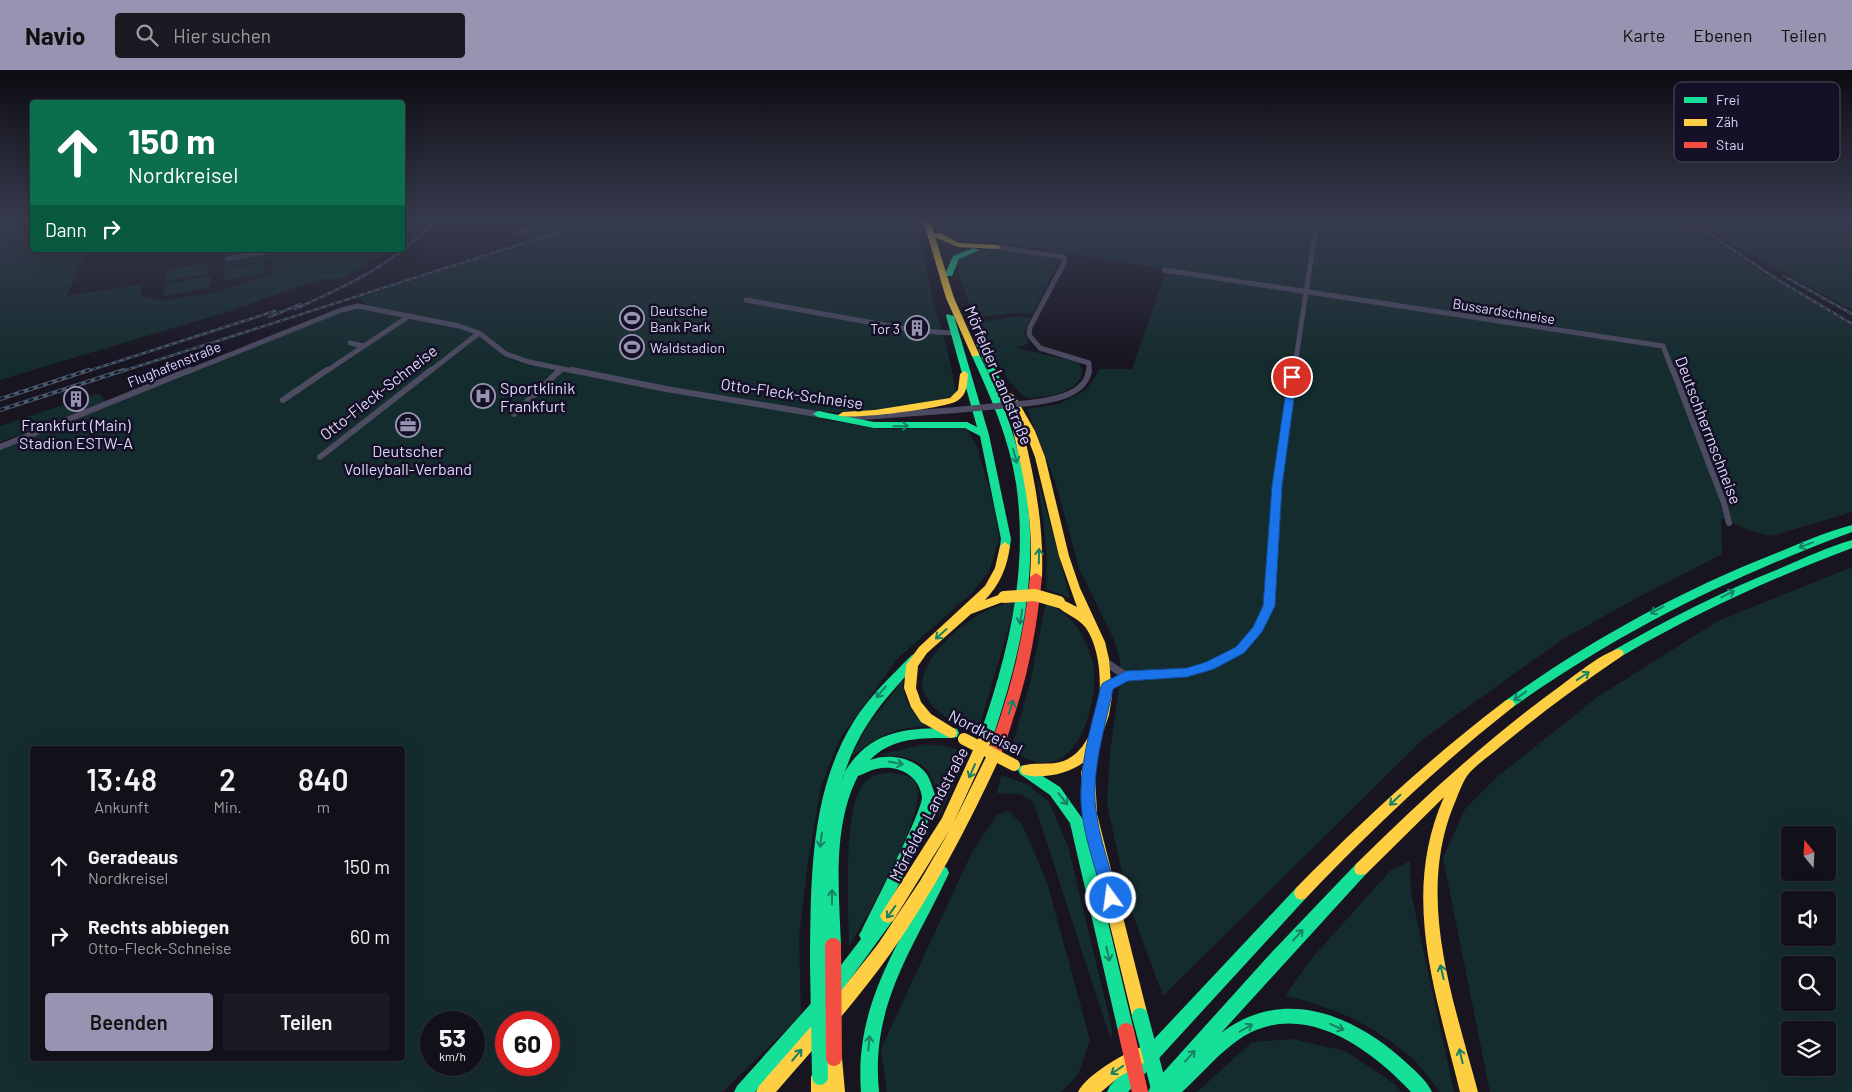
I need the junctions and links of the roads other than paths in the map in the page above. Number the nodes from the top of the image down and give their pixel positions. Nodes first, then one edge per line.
1 (943, 268) edge
2 (944, 268) edge
3 (950, 268) edge
4 (1062, 268) edge
5 (1310, 268) edge
6 (1164, 270) dead end
7 (946, 277) junction
8 (1306, 291) junction
9 (746, 300) dead end
10 (358, 306) joint
11 (409, 316) junction
12 (479, 333) junction
13 (954, 333) junction
14 (350, 343) dead end
15 (364, 346) junction
16 (1663, 346) joint
17 (562, 369) junction
18 (964, 371) junction
19 (997, 379) junction
20 (284, 400) dead end
21 (514, 414) dead end
22 (818, 414) junction
23 (984, 435) junction
24 (0, 447) edge
25 (320, 457) dead end
26 (1729, 523) dead end
27 (1852, 528) edge
28 (1852, 544) edge
29 (967, 611) junction
30 (1091, 627) junction
31 (916, 658) junction
32 (1105, 662) junction
33 (1126, 676) junction
34 (1107, 686) junction
35 (952, 733) junction
36 (1094, 740) junction
37 (1025, 770) junction
38 (1462, 771) junction
39 (850, 773) junction
40 (957, 832) junction
41 (856, 961) junction
42 (1163, 1042) junction
43 (1099, 1087) edge
44 (743, 1092) edge
45 (765, 1092) edge
46 (820, 1092) edge
47 (836, 1092) edge
48 (870, 1092) edge
49 (1087, 1092) edge
50 (1116, 1092) edge
51 (1140, 1092) edge
52 (1158, 1092) edge
53 (1169, 1092) edge
54 (1423, 1092) edge
55 (1469, 1092) edge

1 - 7 main road, Mörfelder Landstraße
2 - 7 main road, Mörfelder Landstraße
3 - 7 main road
4 - 22 street, Otto-Fleck-Schneise, bridge
5 - 8 street
6 - 8 street, Bussardschneise
7 - 13 main road
7 - 19 main road, Mörfelder Landstraße
7 -> 41 main road, Mörfelder Landstraße
8 - 16 street, Bussardschneise
8 - 33 street
9 - 13 street
10 - 11 street, Otto-Fleck-Schneise
10 - 24 street, Flughafenstraße
11 - 12 street, Otto-Fleck-Schneise
11 - 15 street
12 - 17 street, Otto-Fleck-Schneise
12 - 25 street, Otto-Fleck-Schneise
13 - 18 main road
14 - 15 street
15 - 20 street
16 - 26 street, Deutschherrnschneise
17 - 21 street
17 - 22 street, Otto-Fleck-Schneise
18 - 22 main road
18 - 23 main road
19 - 30 main road
40 -> 19 main road, Mörfelder Landstraße
22 -> 23 main road
23 - 29 main road
27 -> 42 main road
38 -> 28 main road
29 - 30 main road, Nordkreisel, bridge
29 -> 31 main road, Nordkreisel
30 - 32 main road, Nordkreisel
31 - 35 main road, Nordkreisel
31 -> 46 main road, bridge
32 - 33 street
32 - 34 main road, Nordkreisel
33 - 34 street
34 - 36 main road, Nordkreisel
35 - 37 main road, Nordkreisel, bridge
35 - 39 main road
36 - 37 main road, Nordkreisel
36 - 52 main road, bridge
37 -> 51 main road, bridge
52 -> 38 main road
55 -> 38 main road
39 -> 41 main road
47 -> 39 main road, bridge
45 -> 40 main road, Mörfelder Landstraße
48 -> 40 main road
41 - 44 main road, Mörfelder Landstraße
42 -> 43 main road
42 - 50 main road
43 - 49 main road
53 -> 54 main road

